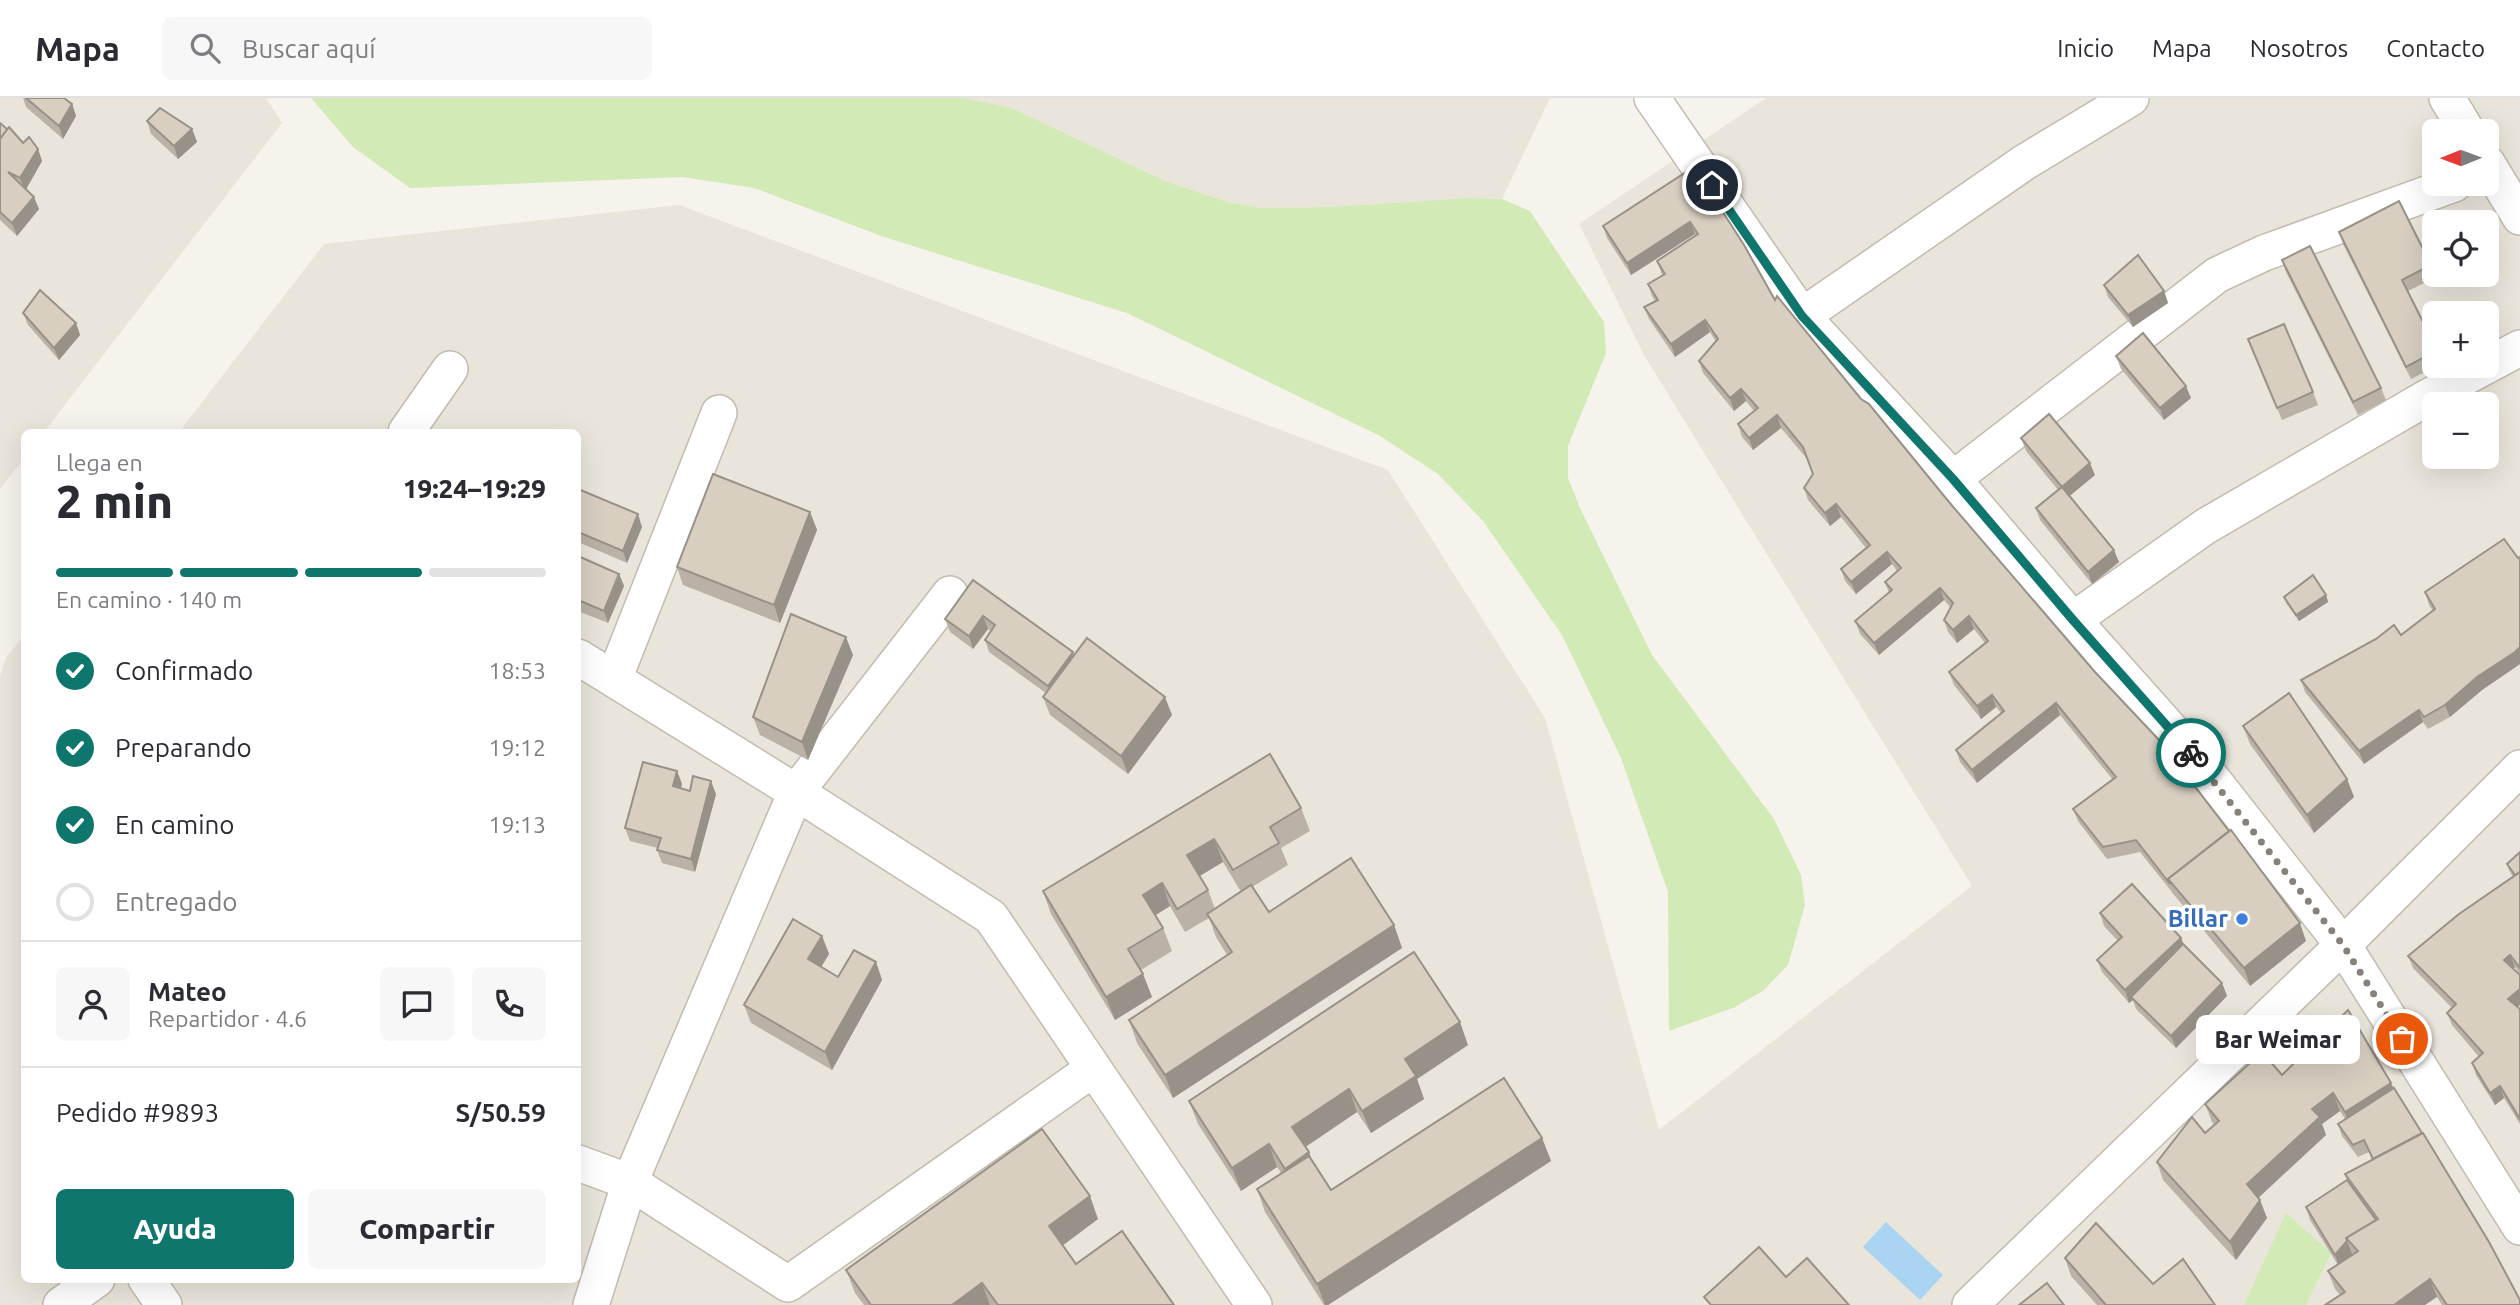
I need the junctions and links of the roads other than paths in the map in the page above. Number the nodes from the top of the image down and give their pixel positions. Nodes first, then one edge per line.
1 (1652, 98) edge
2 (2131, 98) edge
3 (2447, 98) edge
4 (2460, 119) edge
5 (2499, 185) edge
6 (2422, 196) edge
7 (2520, 217) edge
8 (1802, 316) junction
9 (2520, 348) edge
10 (450, 369) dead end
11 (719, 413) dead end
12 (408, 429) edge
13 (1953, 479) junction
14 (950, 594) dead end
15 (2073, 620) junction
16 (581, 659) edge
17 (614, 679) junction
18 (2520, 768) edge
19 (796, 792) junction
20 (2343, 945) junction
21 (1093, 1069) junction
22 (581, 1164) edge
23 (630, 1182) junction
24 (2520, 1227) edge
25 (91, 1283) edge
26 (149, 1283) edge
27 (61, 1305) edge
28 (164, 1305) edge
29 (591, 1305) edge
30 (1254, 1305) edge
31 (1970, 1305) edge

1 - 8 street
2 - 8 street
3 - 4 street
5 - 7 street
6 - 13 street
8 - 13 street
9 - 15 street
10 - 12 street
11 - 17 street
13 - 15 street
14 - 19 street
15 - 20 street
16 - 17 street
17 - 19 street
18 - 20 street
19 - 21 street
19 - 23 street
20 - 24 street
20 - 31 street
21 - 23 street
21 - 30 street
22 - 23 street
23 - 29 street
25 - 27 street
26 - 28 street

